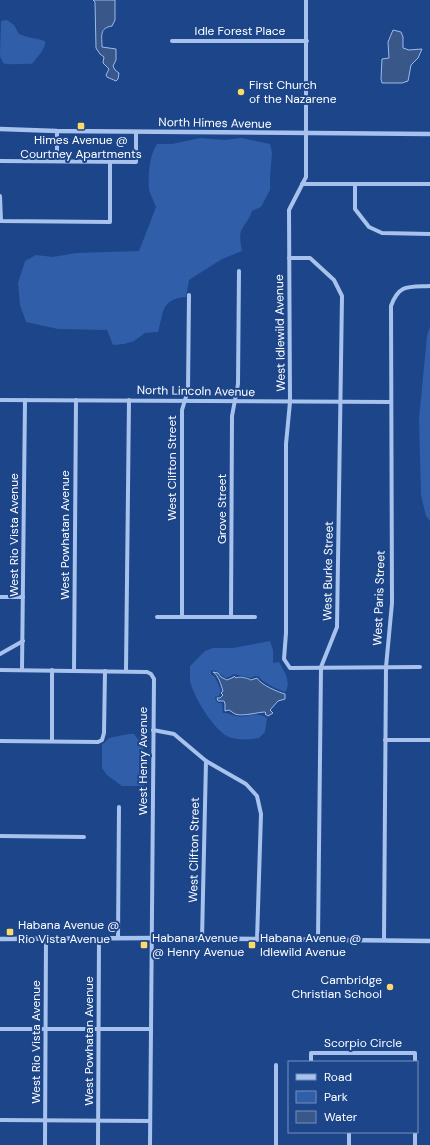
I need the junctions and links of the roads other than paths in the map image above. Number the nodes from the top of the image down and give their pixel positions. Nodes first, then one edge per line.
1 (306, 0) edge
2 (172, 41) dead end
3 (307, 41) junction
4 (0, 129) edge
5 (57, 131) junction
6 (136, 132) junction
7 (306, 134) junction
8 (430, 134) edge
9 (0, 161) edge
10 (57, 161) junction
11 (110, 162) junction
12 (302, 184) junction
13 (356, 184) junction
14 (430, 184) edge
15 (0, 196) edge
16 (0, 221) edge
17 (430, 234) edge
18 (289, 258) junction
19 (238, 271) dead end
20 (430, 286) edge
21 (189, 295) dead end
22 (0, 400) edge
23 (25, 400) junction
24 (76, 400) junction
25 (129, 400) junction
26 (184, 401) junction
27 (235, 402) junction
28 (290, 402) junction
29 (340, 402) junction
30 (391, 402) junction
31 (0, 597) edge
32 (23, 597) junction
33 (157, 617) dead end
34 (182, 617) junction
35 (231, 617) junction
36 (254, 617) dead end
37 (23, 641) junction
38 (0, 654) edge
39 (321, 667) junction
40 (386, 667) junction
41 (420, 667) dead end
42 (0, 670) edge
43 (22, 670) junction
44 (52, 670) junction
45 (74, 670) junction
46 (105, 671) junction
47 (126, 671) junction
48 (153, 730) junction
49 (385, 740) junction
50 (430, 740) edge
51 (0, 741) edge
52 (52, 741) junction
53 (206, 760) junction
54 (119, 807) dead end
55 (0, 836) edge
56 (84, 837) dead end
57 (46, 938) junction
58 (99, 938) junction
59 (118, 938) junction
60 (152, 938) junction
61 (0, 939) edge
62 (202, 940) junction
63 (257, 940) junction
64 (318, 940) junction
65 (384, 940) junction
66 (430, 941) edge
67 (0, 1029) edge
68 (46, 1029) junction
69 (99, 1029) junction
70 (151, 1029) junction
71 (311, 1061) edge
72 (415, 1061) edge
73 (276, 1065) dead end
74 (0, 1120) edge
75 (98, 1120) junction
76 (46, 1121) junction
77 (150, 1121) junction
78 (349, 1133) edge
79 (415, 1133) edge
80 (45, 1145) edge
81 (98, 1145) edge
82 (150, 1145) edge
83 (276, 1145) edge
84 (349, 1145) edge
85 (415, 1145) edge

1 - 3 street, West Idlewild Avenue
2 - 3 street, Idle Forest Place
3 - 7 street, West Idlewild Avenue
4 - 5 street, North Himes Avenue
5 - 6 street, North Himes Avenue
5 - 10 street
6 - 7 street, North Himes Avenue
6 - 11 street
7 - 8 street, North Himes Avenue
7 - 12 street, West Idlewild Avenue
9 - 10 street
10 - 11 street
11 - 16 street
12 - 13 street
12 - 18 street, West Idlewild Avenue
13 - 14 street
13 - 17 street
15 - 16 street
18 - 28 street, West Idlewild Avenue
18 - 29 street, West Burke Street
19 - 27 street, Grove Street
20 - 30 street, West Paris Street
21 - 26 street, West Clifton Street
22 - 23 street, North Lincoln Avenue
23 - 24 street, North Lincoln Avenue
23 - 32 street, West Rio Vista Avenue
24 - 25 street, North Lincoln Avenue
24 - 45 street, West Powhatan Avenue
25 - 26 street, North Lincoln Avenue
25 - 47 street
26 - 27 street, North Lincoln Avenue
26 - 34 street, West Clifton Street
27 - 28 street, North Lincoln Avenue
27 - 35 street, Grove Street
28 - 29 street, North Lincoln Avenue
28 - 39 street, West Idlewild Avenue
29 - 30 street, North Lincoln Avenue
29 - 39 street, West Burke Street
30 - 40 street, West Paris Street
31 - 32 street
32 - 37 street, West Rio Vista Avenue
33 - 34 street
34 - 35 street
35 - 36 street
37 - 38 street
37 - 43 street, West Rio Vista Avenue
39 - 40 street
39 - 64 street, West Burke Street
40 - 41 street
40 - 49 street, West Paris Street
42 - 43 street
43 - 44 street
44 - 45 street
44 - 52 street
45 - 46 street
46 - 47 street
46 - 52 street
47 - 48 street, West Henry Avenue
48 - 53 street
48 - 60 street, West Henry Avenue
49 - 50 street
49 - 65 street, West Paris Street
51 - 52 street
53 - 62 street, West Clifton Street
53 - 63 street
54 - 59 street
55 - 56 street
57 - 58 street
57 - 61 street
57 - 68 street, West Rio Vista Avenue
58 - 59 street
58 - 69 street, West Powhatan Avenue
59 - 60 street
60 - 62 street
60 - 70 street, West Henry Avenue
62 - 63 street
63 - 64 street
64 - 65 street
65 - 66 street
67 - 68 street
68 - 69 street
68 - 76 street, West Rio Vista Avenue
69 - 70 street
69 - 75 street, West Powhatan Avenue
70 - 77 street, West Henry Avenue
71 - 72 street, Scorpio Circle
73 - 83 street
74 - 76 street
75 - 76 street
75 - 77 street
75 - 81 street, West Powhatan Avenue
76 - 80 street, West Rio Vista Avenue
77 - 82 street, West Henry Avenue
78 - 84 street
79 - 85 street

